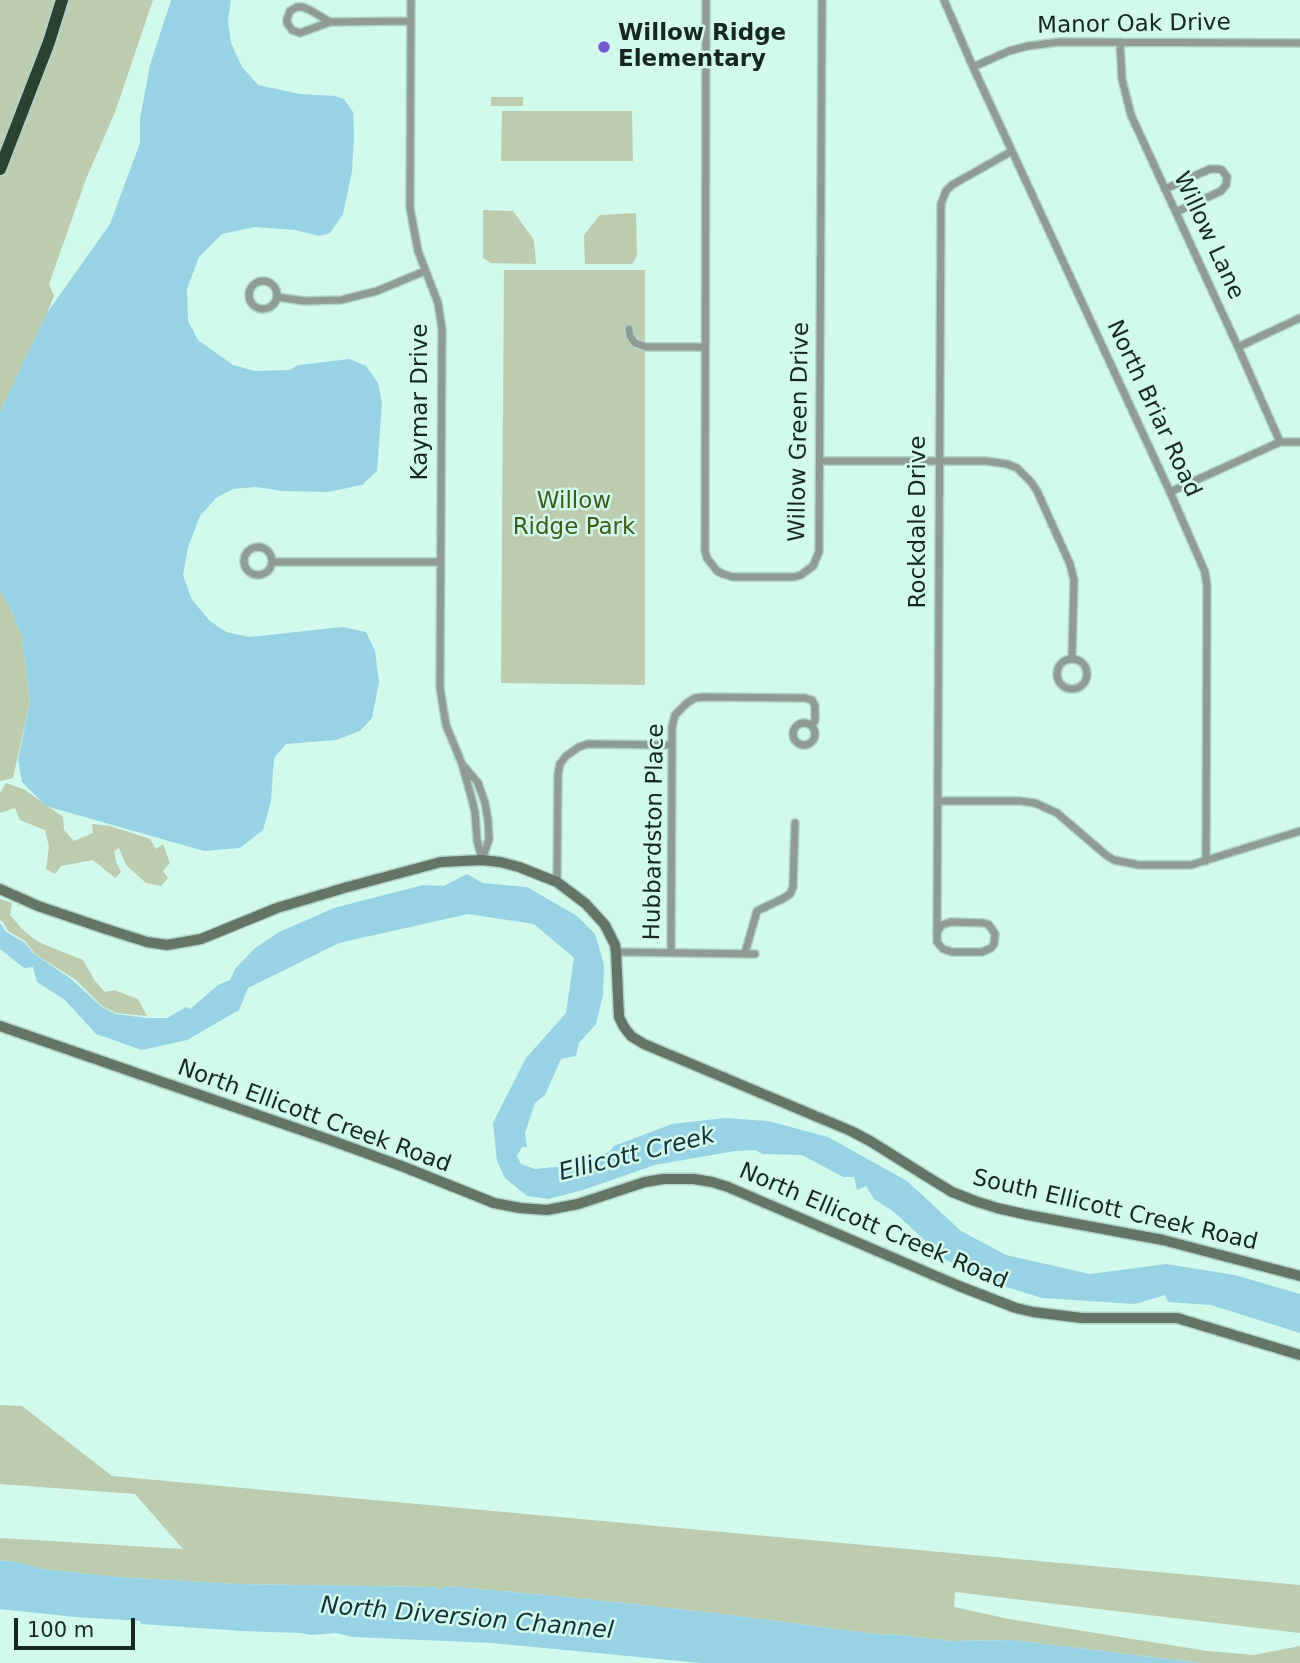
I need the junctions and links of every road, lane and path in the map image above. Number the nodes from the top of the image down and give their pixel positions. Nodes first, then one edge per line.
1 (62, 0) edge
2 (411, 0) edge
3 (706, 0) edge
4 (822, 0) edge
5 (944, 0) edge
6 (411, 21) junction
7 (330, 22) junction
8 (1120, 42) junction
9 (1300, 43) edge
10 (973, 67) junction
11 (1012, 151) junction
12 (0, 169) edge
13 (1165, 189) junction
14 (1176, 212) junction
15 (425, 271) junction
16 (277, 297) dead end
17 (1300, 318) edge
18 (629, 329) dead end
19 (1238, 346) junction
20 (705, 347) junction
21 (1280, 442) junction
22 (1300, 442) edge
23 (820, 461) junction
24 (938, 461) junction
25 (1170, 492) junction
26 (272, 562) dead end
27 (440, 562) junction
28 (1072, 658) junction
29 (811, 725) dead end
30 (672, 745) junction
31 (462, 764) junction
32 (937, 801) junction
33 (795, 823) dead end
34 (1300, 831) edge
35 (482, 860) junction
36 (1206, 862) junction
37 (557, 882) junction
38 (0, 889) edge
39 (937, 932) junction
40 (616, 952) junction
41 (671, 953) junction
42 (745, 953) junction
43 (755, 954) dead end
44 (0, 1026) edge
45 (1300, 1276) edge
46 (1300, 1354) edge

1 - 12 highway
2 - 6 street, Kaymar Drive
3 - 20 street, Willow Green Drive
4 - 23 street, Willow Green Drive
5 - 10 street, North Briar Road
6 - 7 street
6 - 15 street, Kaymar Drive
7 - 7 street
8 - 9 street, Manor Oak Drive
8 - 10 street, Manor Oak Drive
8 - 13 street, Willow Lane
10 - 11 street, North Briar Road
11 - 24 street, Rockdale Drive
11 - 25 street, North Briar Road
13 - 14 street, Willow Lane
13 - 14 street
14 - 19 street, Willow Lane
15 - 16 street
15 - 27 street, Kaymar Drive
17 - 19 street
18 - 20 street
19 - 21 street, Willow Lane
20 - 23 street, Willow Green Drive
21 - 22 street
21 - 25 street
23 - 24 street
24 - 28 street
24 - 32 street, Rockdale Drive
25 - 36 street, North Briar Road
26 - 27 street
27 - 31 street, Kaymar Drive
28 - 28 street
29 - 30 street, Hubbardston Place
30 - 37 street
30 - 41 street, Hubbardston Place
31 - 35 street, Kaymar Drive
31 - 35 street, Kaymar Drive
32 - 36 street
32 - 39 street, Rockdale Drive
33 - 42 street
34 - 36 street
35 - 37 street, South Ellicott Creek Road
35 - 38 street, South Ellicott Creek Road
37 - 40 street, South Ellicott Creek Road
39 - 39 street
40 - 41 street
40 - 45 street, South Ellicott Creek Road
41 - 42 street
42 - 43 street
44 - 46 street, North Ellicott Creek Road

